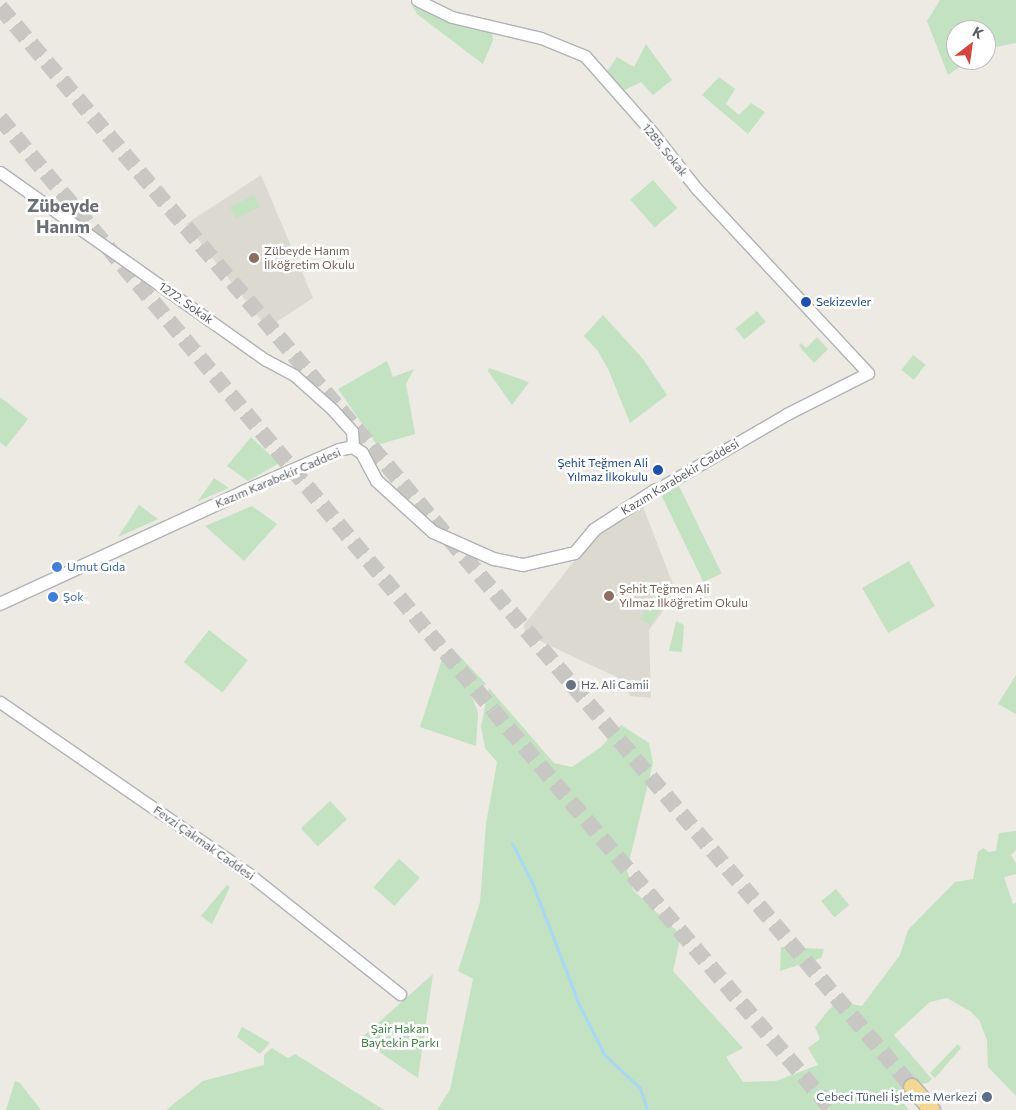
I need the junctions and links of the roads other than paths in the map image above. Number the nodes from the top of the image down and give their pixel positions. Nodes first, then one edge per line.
1 (418, 0) edge
2 (0, 172) edge
3 (868, 373) joint
4 (353, 447) junction
5 (656, 490) joint
6 (0, 604) edge
7 (0, 702) edge
8 (400, 994) dead end
9 (912, 1087) tunnel mouth
10 (932, 1110) edge

1 - 3 street, 1285. Sokak
2 - 4 street, 1272. Sokak
3 - 5 street, Kazım Karabekir Caddesi
4 - 5 main road, Kazım Karabekir Caddesi
4 - 6 main road, Kazım Karabekir Caddesi
7 - 8 street, Fevzi Çakmak Caddesi
9 - 10 highway

